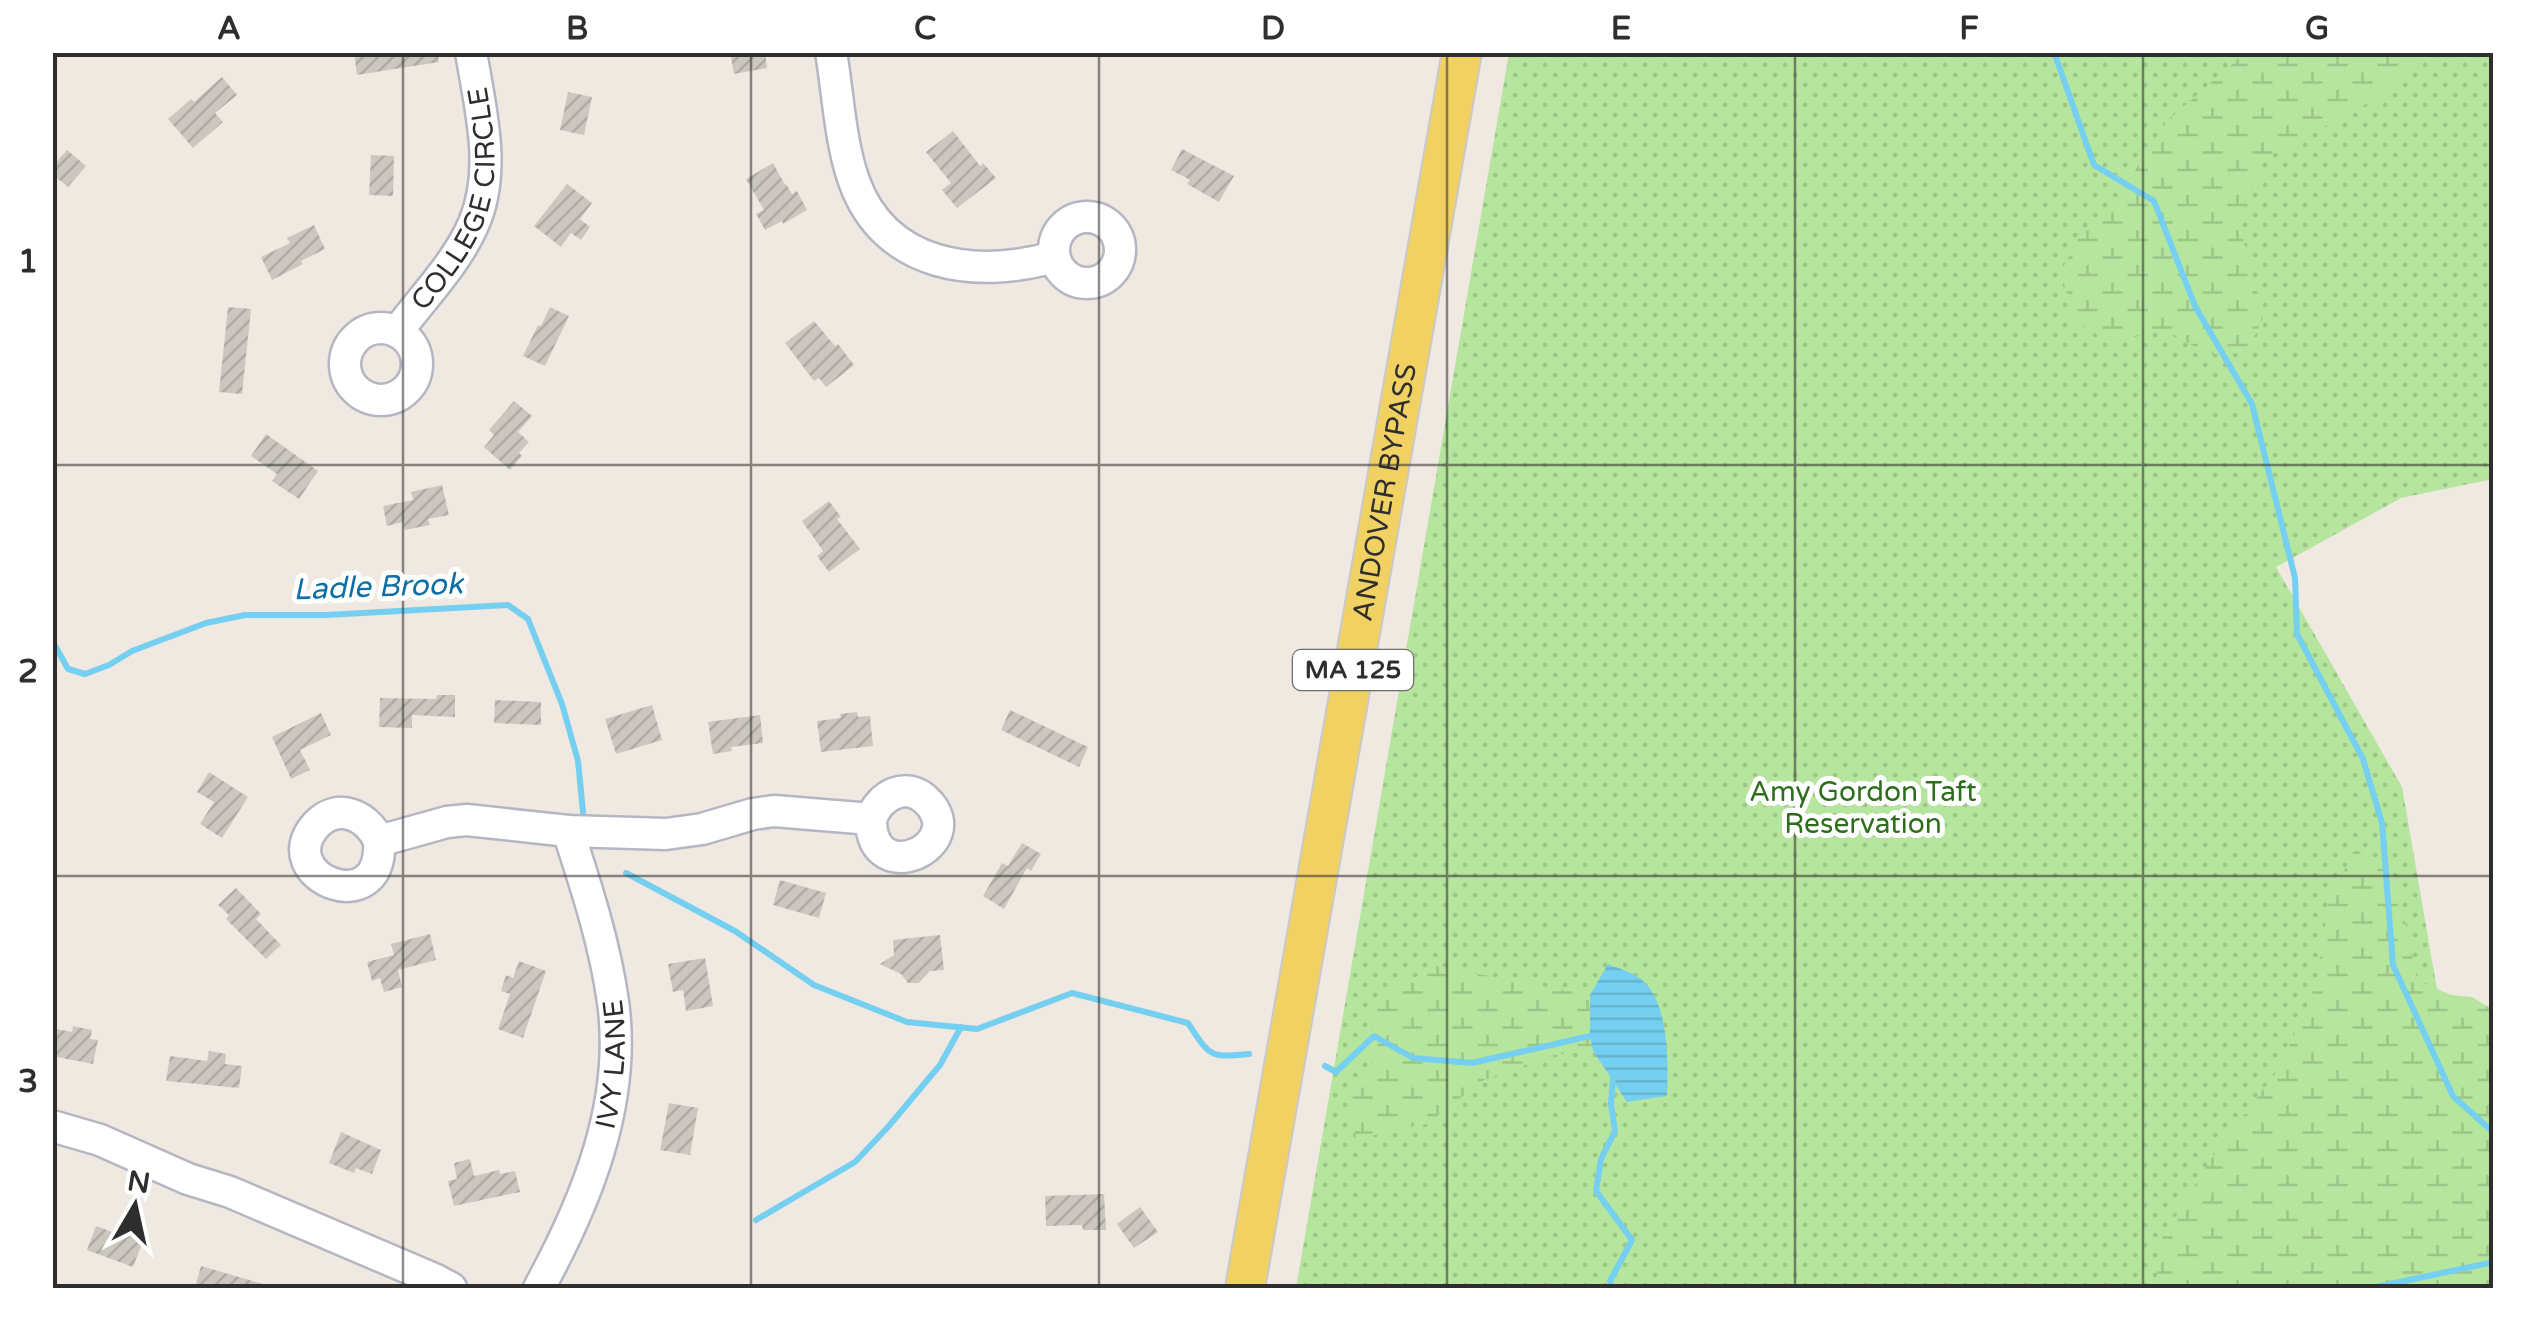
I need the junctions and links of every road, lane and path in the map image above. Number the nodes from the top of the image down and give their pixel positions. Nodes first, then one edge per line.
1 (471, 52) edge
2 (831, 52) edge
3 (1462, 52) edge
4 (1054, 257) dead end
5 (397, 332) dead end
6 (871, 819) dead end
7 (568, 831) junction
8 (379, 841) dead end
9 (52, 1126) edge
10 (451, 1288) edge
11 (539, 1288) edge
12 (1245, 1288) edge

1 - 5 street, COLLEGE CIRCLE
2 - 4 street
3 - 12 main road, ANDOVER BYPASS / MA 125
6 - 7 street
7 - 8 street
7 - 11 street, IVY LANE
9 - 10 street

